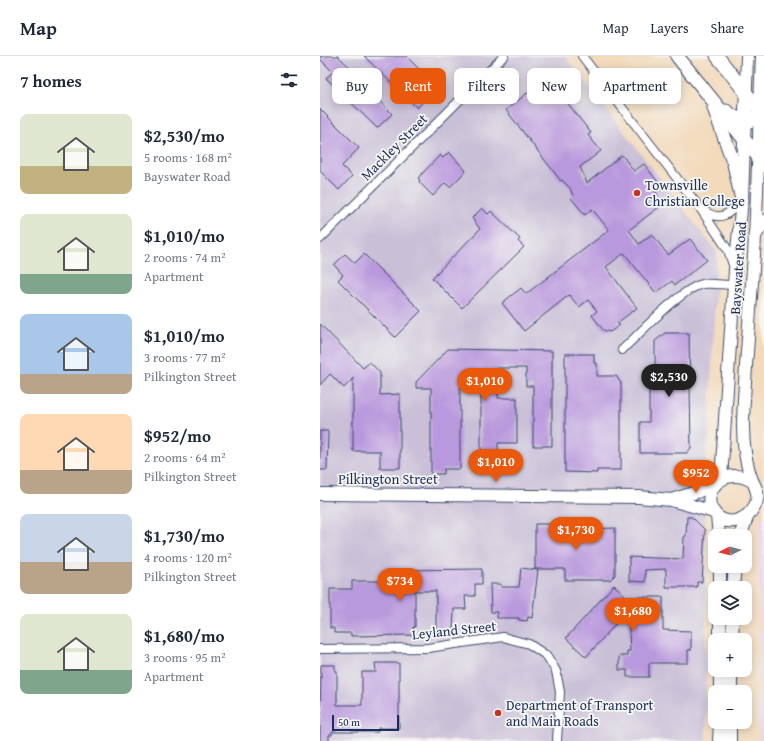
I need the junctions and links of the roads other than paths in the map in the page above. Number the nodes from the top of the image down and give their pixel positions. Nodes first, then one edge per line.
1 (504, 56) edge
2 (582, 56) edge
3 (677, 56) edge
4 (717, 56) edge
5 (747, 56) edge
6 (762, 56) edge
7 (745, 92) junction
8 (708, 94) junction
9 (762, 113) edge
10 (745, 121) junction
11 (744, 139) junction
12 (761, 161) edge
13 (742, 200) junction
14 (700, 208) junction
15 (764, 221) edge
16 (755, 235) junction
17 (320, 239) edge
18 (735, 270) junction
19 (734, 285) junction
20 (622, 350) dead end
21 (719, 480) junction
22 (757, 484) edge
23 (320, 494) edge
24 (671, 500) junction
25 (764, 506) edge
26 (750, 513) junction
27 (716, 514) junction
28 (718, 529) edge
29 (743, 529) edge
30 (320, 649) edge
31 (720, 729) edge
32 (730, 729) edge
33 (557, 741) edge
34 (719, 741) edge
35 (730, 741) edge

1 - 17 street, Mackley Street
2 - 14 street
3 - 8 main road
4 - 7 main road
5 - 7 main road, Bayswater Road
6 - 9 main road, Bayswater Road
7 - 9 main road
7 - 10 main road, Bayswater Road
8 - 10 main road
8 - 11 main road
8 - 13 main road
9 - 10 main road
9 - 12 main road, Bayswater Road
10 - 11 main road, Bayswater Road
11 - 12 main road
11 - 13 main road, Bayswater Road
12 - 16 main road, Bayswater Road
13 - 14 street
13 - 18 main road, Bayswater Road
14 - 18 street
15 - 16 main road
16 - 22 main road, Bayswater Road
18 - 19 main road, Bayswater Road
19 - 20 street
19 - 21 main road, Bayswater Road
21 - 22 main road
21 - 24 main road, Pilkington Street
21 - 27 main road
22 - 26 main road
23 - 24 main road, Pilkington Street
24 - 27 main road, Pilkington Street
25 - 26 main road
26 - 27 main road
26 - 29 main road
27 - 28 main road
30 - 33 street, Leyland Street
31 - 34 main road
32 - 35 main road

